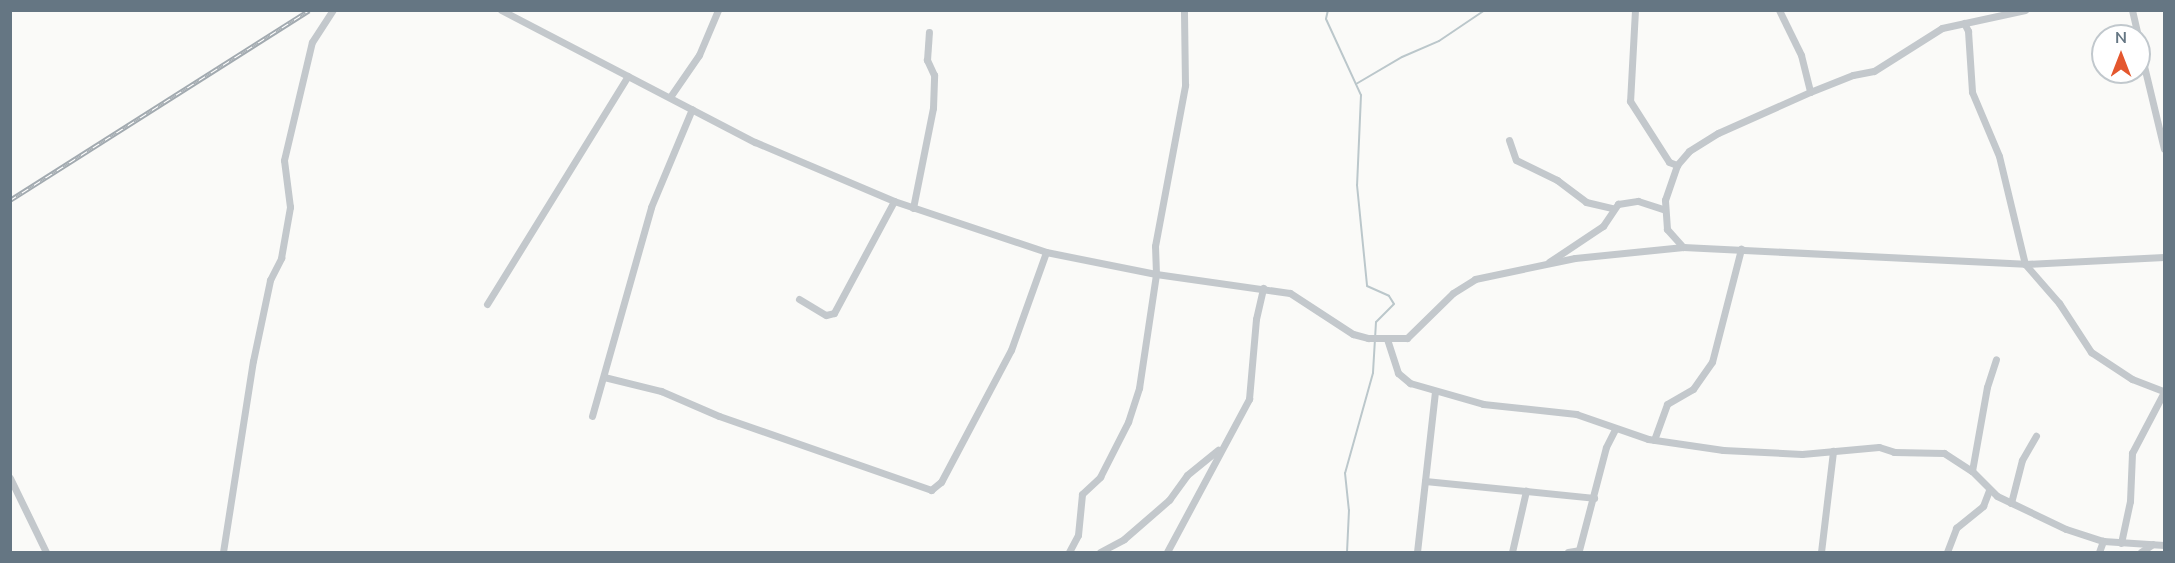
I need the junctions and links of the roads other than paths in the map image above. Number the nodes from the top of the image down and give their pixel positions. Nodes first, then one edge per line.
1 (333, 10) edge
2 (501, 10) edge
3 (718, 10) edge
4 (1184, 10) edge
5 (1635, 10) edge
6 (1779, 10) edge
7 (2025, 10) edge
8 (1964, 23) junction
9 (929, 32) dead end
10 (628, 76) junction
11 (2148, 84) edge
12 (1810, 92) junction
13 (670, 97) junction
14 (692, 109) junction
15 (1509, 140) dead end
16 (2164, 148) edge
17 (1677, 165) junction
18 (894, 201) junction
19 (913, 208) junction
20 (1613, 208) junction
21 (1665, 210) junction
22 (1683, 247) junction
23 (1741, 249) junction
24 (1046, 252) junction
25 (2164, 257) edge
26 (1549, 262) junction
27 (2025, 264) junction
28 (1156, 274) junction
29 (1263, 288) junction
30 (799, 299) dead end
31 (487, 304) dead end
32 (1387, 339) junction
33 (1996, 359) dead end
34 (604, 377) junction
35 (1435, 391) junction
36 (2164, 392) edge
37 (592, 416) dead end
38 (1615, 429) junction
39 (2036, 436) dead end
40 (1654, 440) junction
41 (1222, 446) junction
42 (1833, 452) junction
43 (1972, 471) junction
44 (10, 478) edge
45 (1425, 481) junction
46 (1989, 490) junction
47 (1526, 491) junction
48 (1594, 498) junction
49 (2012, 503) junction
50 (2164, 536) edge
51 (2103, 542) junction
52 (2121, 543) junction
53 (2154, 544) junction
54 (2163, 545) edge
55 (46, 552) edge
56 (223, 552) edge
57 (1069, 552) edge
58 (1100, 552) edge
59 (1167, 552) edge
60 (1417, 552) edge
61 (1512, 552) edge
62 (1568, 552) edge
63 (1821, 552) edge
64 (1947, 552) edge
65 (2099, 552) edge
66 (2140, 552) edge

1 - 56 street
2 - 10 street
3 - 13 street
4 - 28 street
5 - 17 street
6 - 12 street
7 - 8 street
8 - 12 street
8 - 27 street
9 - 19 street
10 - 13 street
10 - 31 street
11 - 16 street
12 - 17 street
13 - 14 street
14 - 18 street
14 - 34 street
15 - 20 street
17 - 21 street
18 - 19 street
18 - 30 street
19 - 24 street
20 - 21 street
20 - 26 street
21 - 22 street
22 - 23 street
22 - 26 street
23 - 27 street
23 - 40 street
24 - 28 street
24 - 34 street
25 - 27 street
26 - 32 street
27 - 36 street
28 - 29 street
28 - 57 street
29 - 32 street
29 - 41 street
32 - 35 street
33 - 43 street
34 - 37 street
35 - 38 street
35 - 45 street
36 - 52 street
38 - 40 street
38 - 48 street
39 - 49 street
40 - 42 street
41 - 58 street
41 - 59 street
42 - 43 street
42 - 63 street
43 - 46 street
44 - 55 street
45 - 47 street
45 - 60 street
46 - 49 street
46 - 64 street
47 - 48 street
47 - 61 street
48 - 62 street
49 - 51 street
50 - 54 street
51 - 52 street
51 - 65 street
52 - 53 street
53 - 54 street
53 - 66 street

